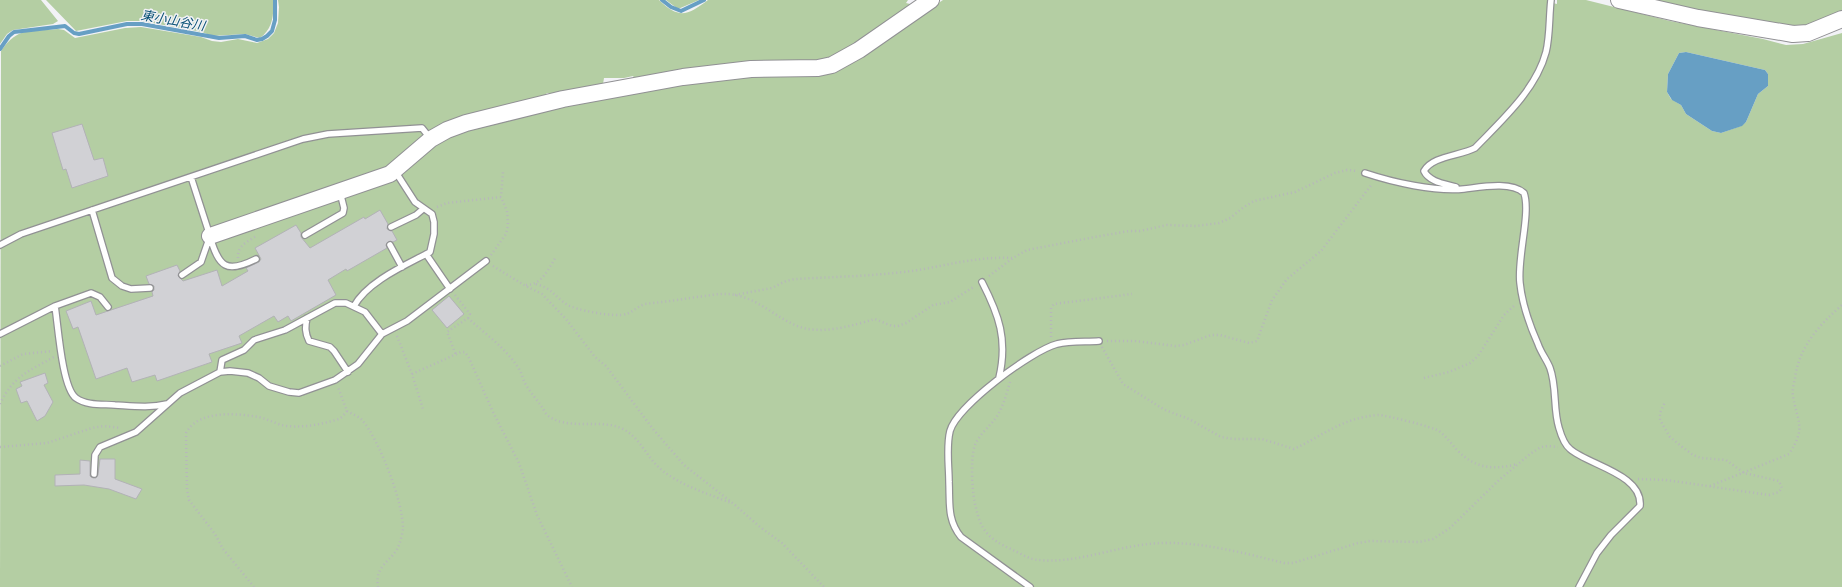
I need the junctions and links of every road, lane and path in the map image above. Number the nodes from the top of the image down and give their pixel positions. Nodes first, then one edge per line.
1 (931, 0) edge
2 (1551, 0) edge
3 (1620, 0) edge
4 (1842, 19) edge
5 (431, 139) junction
6 (395, 171) junction
7 (503, 172) dead end
8 (1364, 173) joint
9 (191, 177) junction
10 (1378, 177) junction
11 (1462, 189) junction
12 (340, 192) junction
13 (501, 196) junction
14 (423, 209) junction
15 (92, 210) junction
16 (429, 212) junction
17 (265, 218) junction
18 (391, 227) dead end
19 (305, 235) dead end
20 (210, 236) junction
21 (0, 244) edge
22 (390, 245) dead end
23 (426, 254) junction
24 (556, 257) dead end
25 (1012, 258) junction
26 (256, 259) dead end
27 (486, 261) junction
28 (242, 266) junction
29 (402, 267) junction
30 (182, 275) dead end
31 (982, 282) junction
32 (536, 284) junction
33 (524, 286) junction
34 (150, 288) dead end
35 (450, 289) junction
36 (1132, 294) dead end
37 (735, 295) junction
38 (1523, 300) junction
39 (1842, 305) edge
40 (55, 306) junction
41 (354, 306) junction
42 (108, 307) dead end
43 (307, 318) junction
44 (468, 318) junction
45 (394, 328) junction
46 (0, 334) edge
47 (382, 334) junction
48 (1099, 341) junction
49 (1051, 346) junction
50 (62, 353) junction
51 (456, 355) junction
52 (0, 366) edge
53 (1013, 368) junction
54 (220, 372) junction
55 (348, 372) junction
56 (412, 374) junction
57 (999, 378) junction
58 (1424, 378) dead end
59 (335, 380) junction
60 (1665, 402) dead end
61 (0, 404) edge
62 (168, 404) junction
63 (423, 409) dead end
64 (347, 411) junction
65 (139, 429) junction
66 (0, 447) edge
67 (1570, 450) junction
68 (1517, 464) junction
69 (1744, 473) junction
70 (94, 474) dead end
71 (1629, 482) junction
72 (1709, 486) junction
73 (735, 505) junction
74 (254, 587) edge
75 (378, 587) edge
76 (572, 587) edge
77 (824, 587) edge
78 (1030, 587) edge
79 (1580, 587) edge

1 - 5 street
2 - 11 lane
3 - 4 street
5 - 6 street
5 - 9 lane
6 - 12 street
6 - 14 lane
7 - 13 path
8 - 10 lane
8 - 25 path
9 - 15 lane
9 - 20 lane
10 - 11 lane
10 - 48 path
11 - 38 lane
12 - 17 street
12 - 19 lane
13 - 16 path
13 - 27 path
14 - 16 lane
14 - 18 lane
15 - 21 lane
15 - 34 lane
16 - 23 lane
17 - 20 street
17 - 28 path
20 - 28 lane
20 - 30 lane
22 - 29 lane
23 - 29 lane
23 - 35 lane
24 - 32 path
25 - 31 path
25 - 37 path
26 - 28 lane
27 - 33 path
27 - 35 lane
29 - 41 lane
31 - 37 path
31 - 57 lane
32 - 33 path
32 - 37 path
33 - 73 path
35 - 44 path
35 - 45 lane
36 - 49 path
38 - 58 path
38 - 67 lane
39 - 69 path
40 - 42 lane
40 - 46 lane
40 - 50 lane
41 - 43 lane
41 - 47 lane
43 - 54 lane
43 - 55 lane
44 - 51 path
44 - 73 path
45 - 47 lane
45 - 56 path
47 - 55 lane
48 - 49 lane
48 - 68 path
49 - 53 lane
50 - 52 path
50 - 61 path
50 - 62 lane
51 - 56 path
51 - 76 path
53 - 57 lane
53 - 68 path
54 - 59 lane
54 - 62 lane
55 - 59 lane
56 - 63 path
57 - 78 lane
59 - 64 path
60 - 69 path
62 - 65 lane
64 - 74 path
64 - 75 path
65 - 66 path
65 - 70 lane
67 - 68 path
67 - 71 lane
69 - 72 path
69 - 72 path
71 - 72 path
71 - 79 lane
73 - 77 path

